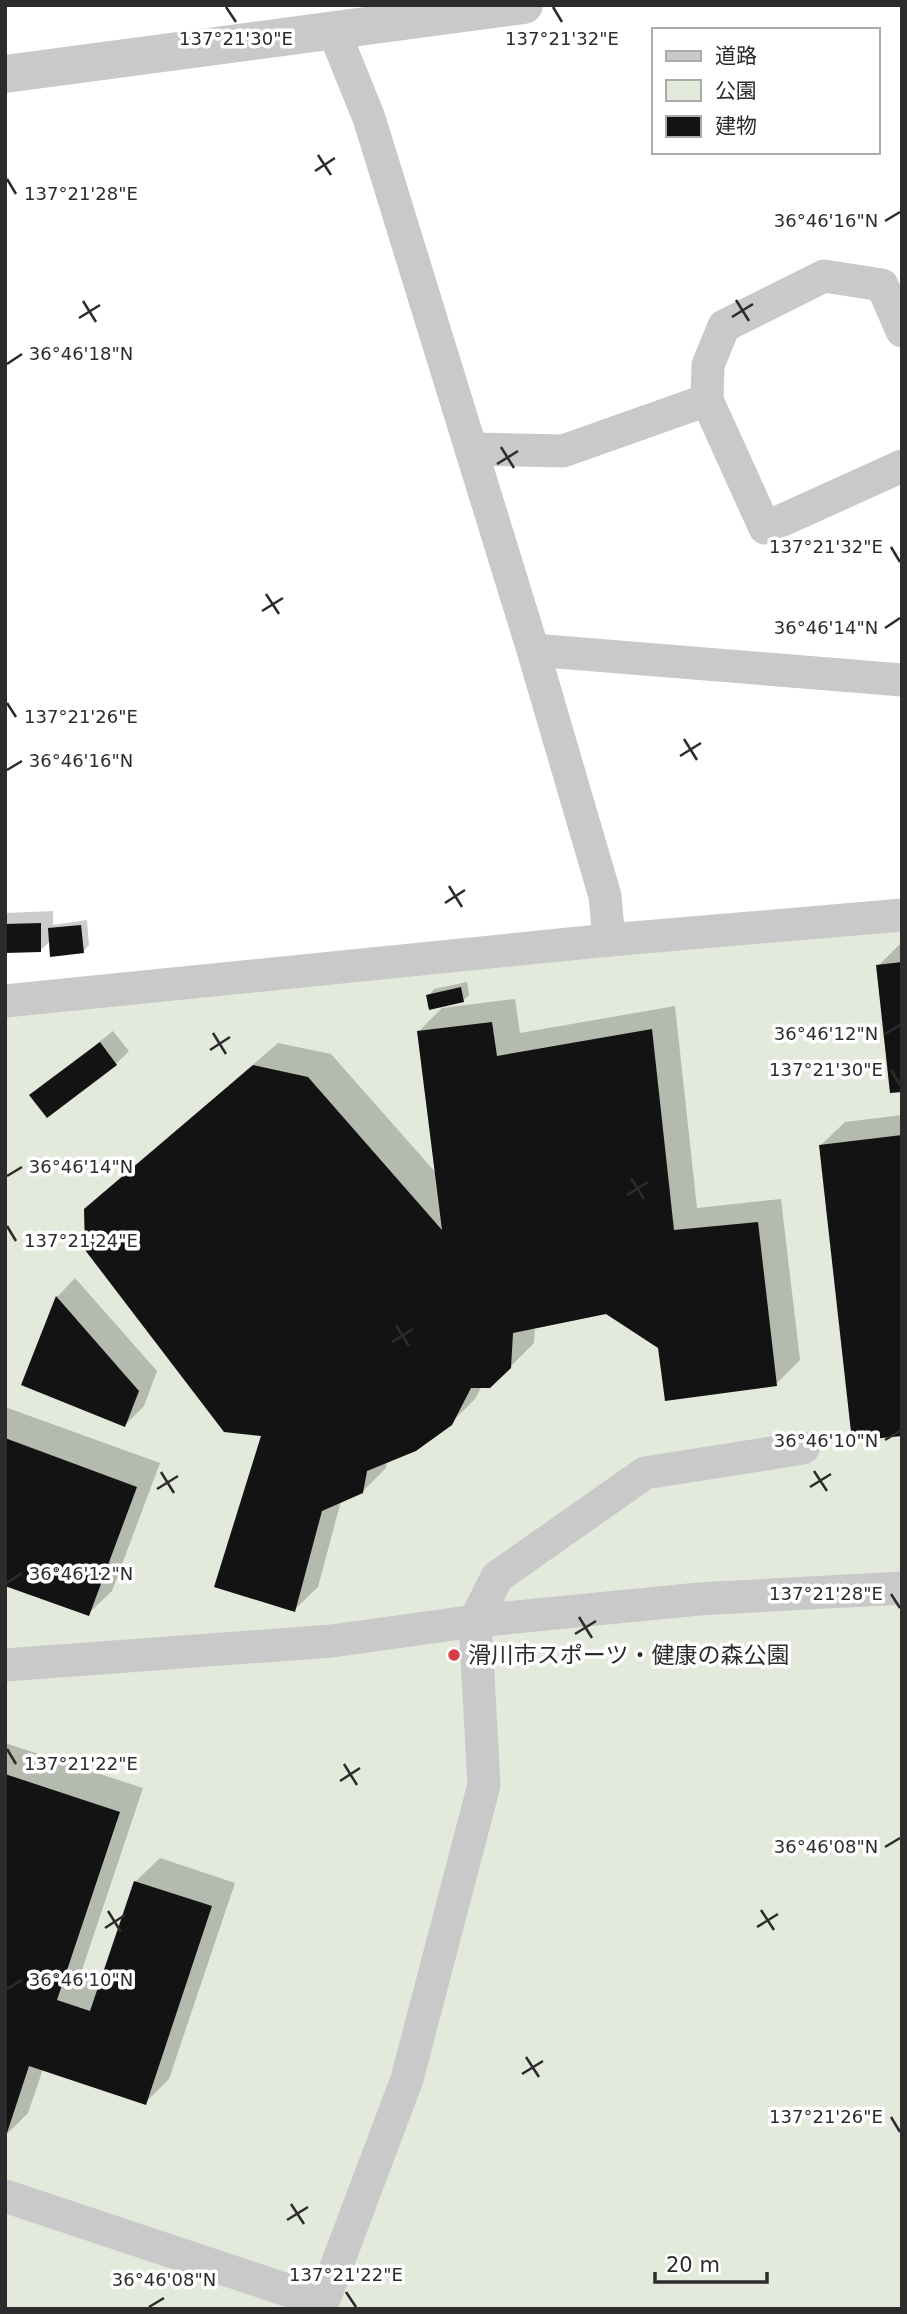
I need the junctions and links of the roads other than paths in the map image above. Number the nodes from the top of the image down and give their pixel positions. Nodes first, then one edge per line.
1 (524, 5) edge
2 (518, 6) edge
3 (333, 29) junction
4 (5, 74) edge
5 (902, 331) edge
6 (707, 400) junction
7 (471, 449) junction
8 (902, 466) edge
9 (533, 650) junction
10 (902, 680) edge
11 (902, 915) edge
12 (609, 940) junction
13 (5, 1001) edge
14 (803, 1448) dead end
15 (902, 1588) edge
16 (475, 1621) junction
17 (5, 1665) edge
18 (5, 2196) edge
19 (322, 2305) edge

1 - 2 street
2 - 3 street
3 - 4 street
3 - 7 street
5 - 6 street
6 - 7 street
6 - 8 street
7 - 9 street
9 - 10 street
9 - 12 street
11 - 12 street
12 - 13 street
14 - 16 street
15 - 16 street
16 - 17 street
16 - 19 street
18 - 19 street

